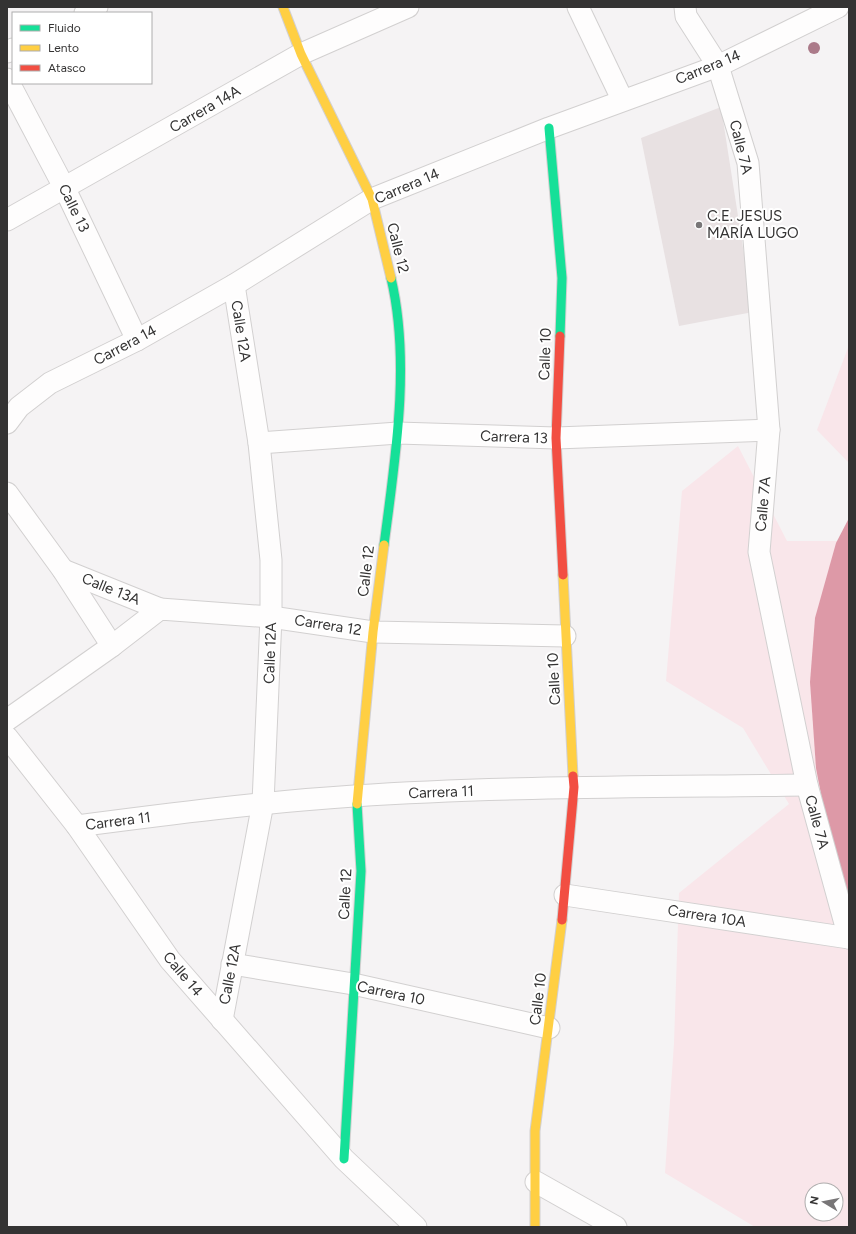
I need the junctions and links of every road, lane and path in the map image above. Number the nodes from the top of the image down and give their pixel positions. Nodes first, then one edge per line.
1 (97, 7) edge
2 (284, 7) edge
3 (408, 7) edge
4 (578, 7) edge
5 (685, 7) edge
6 (838, 7) edge
7 (87, 12) edge
8 (301, 54) junction
9 (718, 66) junction
10 (7, 79) edge
11 (622, 100) junction
12 (549, 128) junction
13 (65, 189) junction
14 (372, 199) junction
15 (7, 220) edge
16 (234, 285) junction
17 (137, 340) junction
18 (7, 423) edge
19 (769, 430) junction
20 (398, 433) junction
21 (556, 438) junction
22 (259, 443) junction
23 (7, 493) edge
24 (63, 570) junction
25 (160, 608) junction
26 (271, 617) junction
27 (372, 632) junction
28 (565, 636) junction
29 (112, 646) junction
30 (7, 720) edge
31 (7, 737) edge
32 (806, 785) junction
33 (574, 787) junction
34 (356, 796) junction
35 (263, 803) junction
36 (77, 826) junction
37 (565, 895) junction
38 (849, 938) edge
39 (232, 964) junction
40 (354, 984) junction
41 (222, 1020) junction
42 (549, 1028) junction
43 (344, 1159) junction
44 (536, 1182) junction
45 (416, 1227) edge
46 (535, 1227) edge
47 (616, 1227) edge

1 - 7 street
2 - 8 street, Calle 12
3 - 8 street, Carrera 14A
4 - 11 street
5 - 9 street, Calle 7A
6 - 9 street, Carrera 14
8 - 13 street, Carrera 14A
8 - 14 street, Calle 12
9 - 11 street, Carrera 14
9 - 19 street, Calle 7A
10 - 13 street, Calle 13
11 - 12 street, Carrera 14
12 - 14 street, Carrera 14
12 - 21 street, Calle 10
13 - 15 street, Carrera 14A
13 - 17 street, Calle 13
14 - 16 street, Carrera 14
14 - 20 street, Calle 12
16 - 17 street, Carrera 14
16 - 22 street, Calle 12A
17 - 18 street, Carrera 14
19 - 21 street, Carrera 13
19 - 32 street, Calle 7A
20 - 21 street, Carrera 13
20 - 22 street, Carrera 13
20 - 27 street, Calle 12
21 - 28 street, Calle 10
22 - 26 street, Calle 12A
23 - 24 street, Calle 13A
24 - 25 street, Calle 13A
24 - 29 street, Calle 13A
25 - 26 street, Carrera 12
25 - 29 street
26 - 27 street, Carrera 12
26 - 35 street, Calle 12A
27 - 28 street, Carrera 12
27 - 34 street, Calle 12
28 - 33 street, Calle 10
29 - 30 street
31 - 36 street, Calle 14
32 - 33 street, Carrera 11
32 - 38 street, Calle 7A
33 - 34 street, Carrera 11
33 - 37 street, Calle 10
34 - 35 street, Carrera 11
34 - 40 street, Calle 12
35 - 36 street, Carrera 11
35 - 39 street, Calle 12A
36 - 41 street, Calle 14
37 - 38 street, Carrera 10A
37 - 42 street, Calle 10
39 - 40 street, Carrera 10
39 - 41 street, Calle 12A
40 - 42 street, Carrera 10
40 - 43 street, Calle 12
41 - 43 street, Calle 14
42 - 44 street, Calle 10
43 - 45 street, Calle 14
44 - 46 street, Calle 10
44 - 47 street

